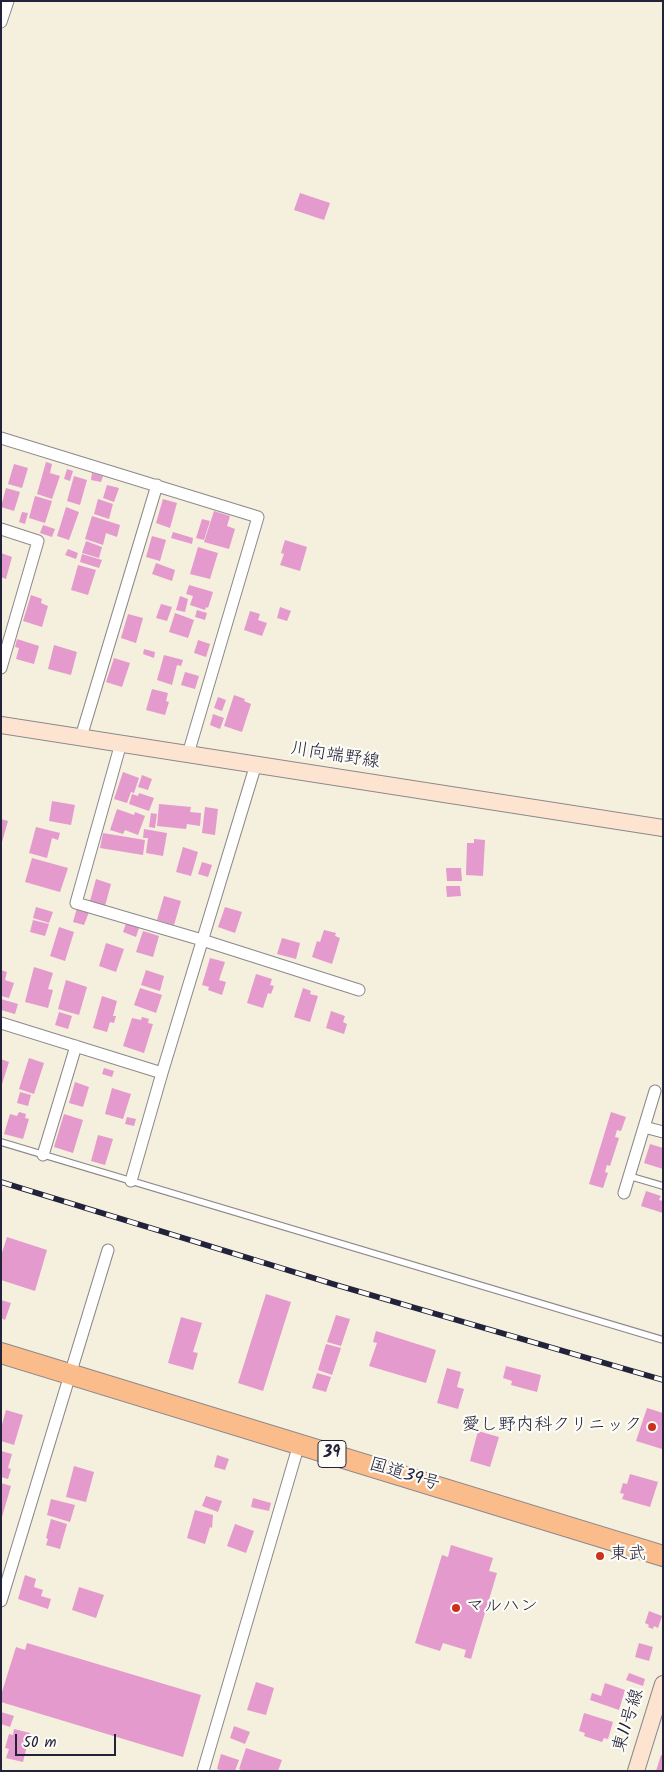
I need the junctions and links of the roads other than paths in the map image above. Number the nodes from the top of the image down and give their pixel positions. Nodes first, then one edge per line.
1 (8, 1) edge
2 (1, 22) edge
3 (1, 438) edge
4 (157, 485) junction
5 (1, 530) edge
6 (5, 638) edge
7 (1, 668) edge
8 (1, 724) edge
9 (82, 737) junction
10 (121, 743) junction
11 (188, 754) junction
12 (256, 764) junction
13 (663, 828) edge
14 (202, 940) junction
15 (359, 990) dead end
16 (1, 1022) edge
17 (76, 1046) junction
18 (162, 1072) junction
19 (655, 1091) dead end
20 (644, 1127) junction
21 (663, 1132) edge
22 (1, 1142) edge
23 (43, 1155) junction
24 (629, 1176) junction
25 (131, 1181) junction
26 (663, 1186) edge
27 (624, 1193) dead end
28 (108, 1250) dead end
29 (663, 1340) edge
30 (1, 1353) edge
31 (71, 1374) junction
32 (299, 1444) junction
33 (663, 1556) edge
34 (1, 1601) edge
35 (663, 1684) edge
36 (203, 1771) edge
37 (636, 1771) edge

1 - 2 street
3 - 4 street
4 - 9 street
4 - 11 street
5 - 6 street
6 - 7 street
8 - 9 main road, 川向端野線
9 - 10 main road, 川向端野線
10 - 11 main road, 川向端野線
10 - 14 street
11 - 12 main road, 川向端野線
12 - 13 main road, 川向端野線
12 - 14 street
14 - 15 street
14 - 18 street
16 - 17 street
17 - 18 street
17 - 23 street
18 - 25 street
19 - 20 street
20 - 21 street
20 - 24 street
22 - 23 lane
23 - 25 lane
24 - 26 lane
24 - 27 street
25 - 29 lane
28 - 31 street
30 - 31 highway, 国道39号 / 39
31 - 32 highway, 国道39号 / 39
31 - 34 street
32 - 33 highway, 国道39号 / 39
32 - 36 street
35 - 37 main road, 東11号線

